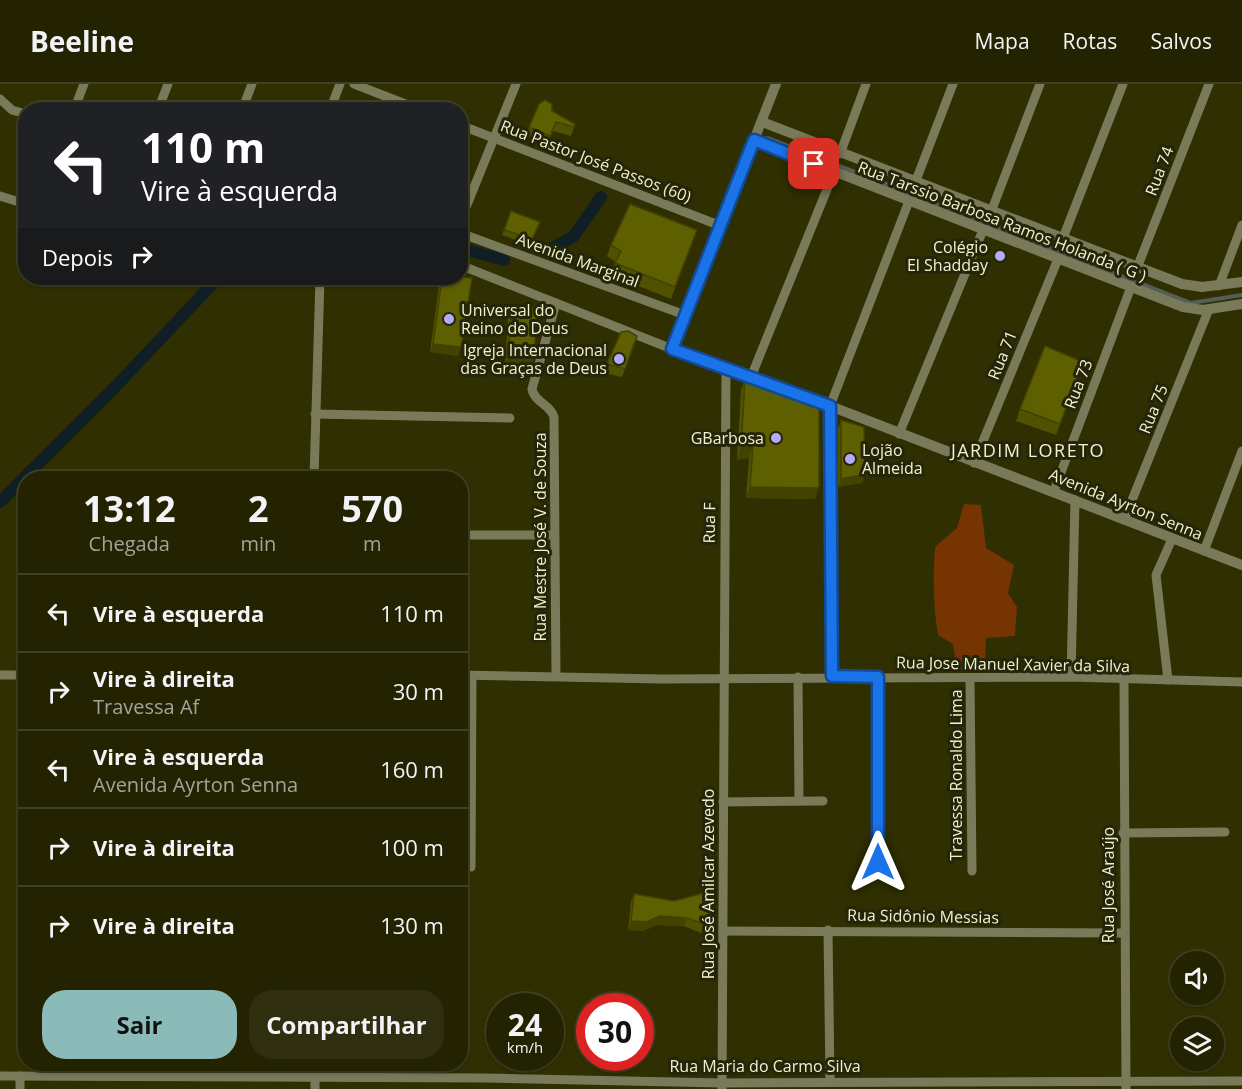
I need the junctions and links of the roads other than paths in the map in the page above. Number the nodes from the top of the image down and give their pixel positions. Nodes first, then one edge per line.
1 (84, 84) edge
2 (168, 84) edge
3 (252, 84) edge
4 (340, 84) edge
5 (354, 84) edge
6 (516, 84) edge
7 (776, 84) edge
8 (866, 84) edge
9 (953, 84) edge
10 (1040, 84) edge
11 (1123, 84) edge
12 (1209, 84) edge
13 (0, 99) edge
14 (77, 102) edge
15 (161, 102) edge
16 (245, 102) edge
17 (333, 102) edge
18 (400, 102) edge
19 (18, 112) edge
20 (762, 123) junction
21 (468, 128) edge
22 (495, 138) junction
23 (754, 140) junction
24 (840, 154) junction
25 (834, 172) junction
26 (915, 183) junction
27 (0, 196) edge
28 (909, 201) junction
29 (18, 202) edge
30 (468, 203) edge
31 (991, 212) junction
32 (1026, 225) junction
33 (1242, 225) edge
34 (721, 226) junction
35 (983, 230) junction
36 (468, 236) edge
37 (1063, 238) junction
38 (1019, 244) junction
39 (1058, 259) junction
40 (468, 268) edge
41 (1137, 268) junction
42 (1242, 282) edge
43 (320, 285) edge
44 (1219, 286) junction
45 (1131, 287) junction
46 (556, 303) junction
47 (1242, 304) edge
48 (1209, 309) junction
49 (685, 315) junction
50 (672, 349) junction
51 (726, 368) junction
52 (751, 377) junction
53 (830, 406) junction
54 (315, 414) junction
55 (510, 418) dead end
56 (899, 434) junction
57 (1242, 451) edge
58 (974, 463) junction
59 (314, 471) edge
60 (1054, 491) junction
61 (1075, 500) junction
62 (1124, 520) junction
63 (468, 535) edge
64 (553, 535) junction
65 (1172, 539) junction
66 (1204, 551) junction
67 (1242, 565) edge
68 (0, 675) edge
69 (18, 675) edge
70 (468, 676) edge
71 (472, 676) junction
72 (556, 676) junction
73 (832, 676) junction
74 (798, 677) junction
75 (878, 677) junction
76 (1071, 677) junction
77 (722, 678) junction
78 (970, 678) junction
79 (1124, 680) junction
80 (1168, 680) junction
81 (1242, 682) edge
82 (799, 801) junction
83 (823, 801) dead end
84 (723, 802) junction
85 (1225, 832) dead end
86 (1123, 833) junction
87 (878, 862) dead end
88 (471, 867) dead end
89 (972, 871) dead end
90 (828, 930) junction
91 (723, 931) junction
92 (1123, 933) junction
93 (315, 1071) edge
94 (0, 1076) edge
95 (20, 1077) junction
96 (107, 1078) junction
97 (217, 1078) junction
98 (315, 1078) junction
99 (830, 1081) junction
100 (1242, 1081) edge
101 (1126, 1084) edge
102 (963, 1085) edge
103 (1212, 1085) edge
104 (722, 1086) edge
105 (20, 1089) edge
106 (107, 1089) edge
107 (217, 1089) edge
108 (315, 1089) edge

1 - 14 street
2 - 15 street
3 - 16 street
4 - 17 street
5 - 18 street
6 - 22 street
7 - 20 street
8 - 24 street
9 - 26 street
10 - 31 street
11 - 37 street
12 - 41 street, Rua 74
13 - 19 street
20 - 23 street
20 - 24 street, Rua Tarssio Barbosa Ramos Holanda ( G )
21 - 22 street, Rua Pastor José Passos (60)
22 - 30 street
22 - 34 street, Rua Pastor José Passos (60)
23 - 25 street, Rua Tarssio Barbosa Ramos Holanda ( G )
23 - 34 street
24 - 26 street, Rua Tarssio Barbosa Ramos Holanda ( G )
25 - 28 street, Rua Tarssio Barbosa Ramos Holanda ( G )
25 - 52 street
26 - 31 street, Rua Tarssio Barbosa Ramos Holanda ( G )
27 - 29 street
28 - 35 street, Rua Tarssio Barbosa Ramos Holanda ( G )
28 - 53 street
31 - 32 street, Rua Tarssio Barbosa Ramos Holanda ( G )
32 - 37 street, Rua Tarssio Barbosa Ramos Holanda ( G )
32 - 38 street
33 - 44 street
34 - 49 street
35 - 38 street, Rua Tarssio Barbosa Ramos Holanda ( G )
35 - 56 street
36 - 49 street, Avenida Marginal
37 - 41 street, Rua Tarssio Barbosa Ramos Holanda ( G )
38 - 39 street, Rua Tarssio Barbosa Ramos Holanda ( G )
39 - 45 street, Rua Tarssio Barbosa Ramos Holanda ( G )
39 - 58 street, Rua 71
40 - 46 street, Avenida Ayrton Senna
41 - 44 street, Rua Tarssio Barbosa Ramos Holanda ( G )
42 - 44 street, Rua Tarssio Barbosa Ramos Holanda ( G )
43 - 54 street
45 - 48 street, Rua Tarssio Barbosa Ramos Holanda ( G )
45 - 60 street, Rua 73
46 - 50 street, Avenida Ayrton Senna
46 - 64 street, Rua Mestre José V. de Souza
47 - 48 street, Rua Tarssio Barbosa Ramos Holanda ( G )
48 - 62 street, Rua 75
49 - 50 street
50 - 51 street, Avenida Ayrton Senna
51 - 52 street, Avenida Ayrton Senna
51 - 77 street, Rua F
52 - 53 street, Avenida Ayrton Senna
53 - 56 street, Avenida Ayrton Senna
53 - 73 street
54 - 55 street
54 - 59 street
56 - 58 street, Avenida Ayrton Senna
57 - 66 street
58 - 60 street, Avenida Ayrton Senna
60 - 61 street, Avenida Ayrton Senna
61 - 62 street, Avenida Ayrton Senna
61 - 76 street
62 - 65 street, Avenida Ayrton Senna
63 - 64 street
64 - 72 street, Rua Mestre José V. de Souza
65 - 66 street, Avenida Ayrton Senna
65 - 80 street
66 - 67 street, Avenida Ayrton Senna
68 - 69 street
70 - 71 street, Rua Jose Manuel Xavier da Silva
71 - 72 street, Rua Jose Manuel Xavier da Silva
71 - 88 street
72 - 77 street, Rua Jose Manuel Xavier da Silva
73 - 74 street, Rua Jose Manuel Xavier da Silva
73 - 75 street, Rua Jose Manuel Xavier da Silva
74 - 77 street, Rua Jose Manuel Xavier da Silva
74 - 82 street
75 - 78 street, Rua Jose Manuel Xavier da Silva
75 - 87 street
76 - 78 street, Rua Jose Manuel Xavier da Silva
76 - 79 street, Rua Jose Manuel Xavier da Silva
77 - 84 street, Rua José Amilcar Azevedo
78 - 89 street, Travessa Ronaldo Lima
79 - 80 street, Rua Jose Manuel Xavier da Silva
79 - 86 street, Rua José Araújo
80 - 81 street, Rua Jose Manuel Xavier da Silva
82 - 83 street
82 - 84 street
84 - 91 street, Rua José Amilcar Azevedo
85 - 86 street
86 - 92 street, Rua José Araújo
90 - 91 street, Rua Sidônio Messias
90 - 92 street, Rua Sidônio Messias
90 - 99 street
91 - 104 street, Rua José Amilcar Azevedo
92 - 101 street, Rua José Araújo
93 - 98 street
94 - 95 street, Rua Maria do Carmo Silva
95 - 96 street, Rua Maria do Carmo Silva
95 - 105 street
96 - 97 street, Rua Maria do Carmo Silva
96 - 106 street
97 - 98 street, Rua Maria do Carmo Silva
97 - 107 street
98 - 104 street, Rua Maria do Carmo Silva
98 - 108 street
99 - 102 street, Rua Maria do Carmo Silva
99 - 104 street, Rua Maria do Carmo Silva
100 - 103 street, Rua Maria do Carmo Silva
101 - 102 street, Rua Maria do Carmo Silva
101 - 103 street, Rua Maria do Carmo Silva

